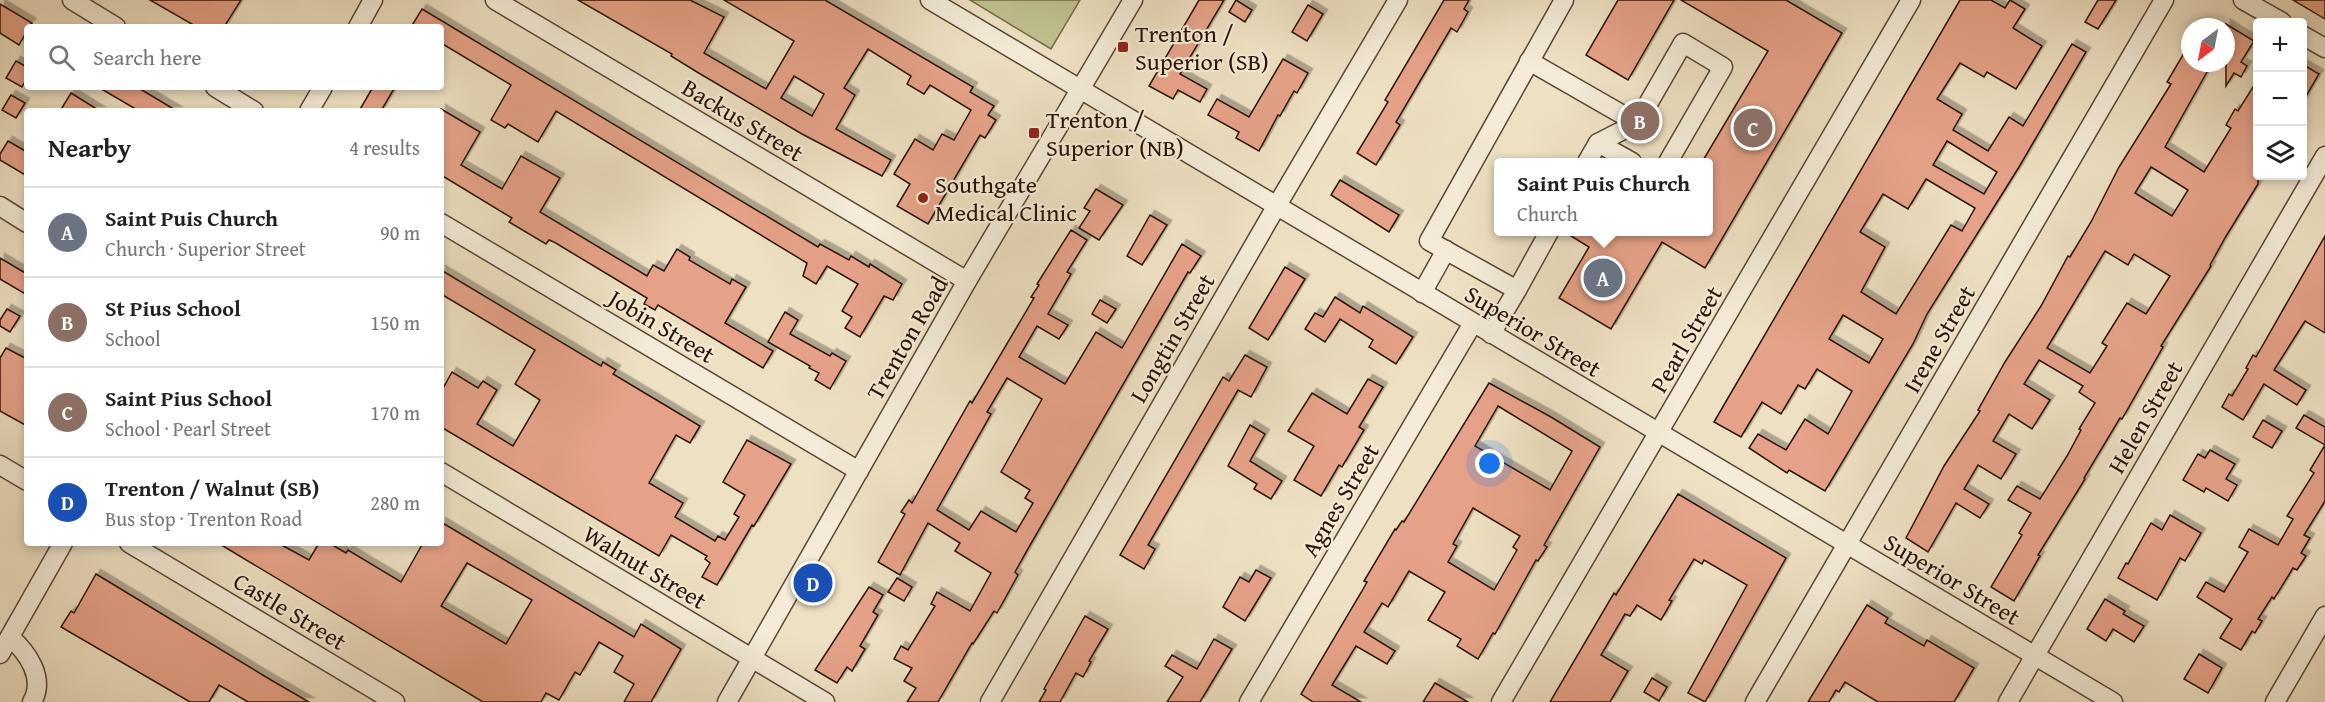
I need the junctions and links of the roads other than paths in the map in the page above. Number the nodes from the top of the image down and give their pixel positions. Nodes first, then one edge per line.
1 (72, 0) edge
2 (373, 0) edge
3 (495, 0) edge
4 (930, 0) edge
5 (1133, 0) edge
6 (1398, 0) edge
7 (1563, 0) edge
8 (1911, 0) edge
9 (2164, 0) edge
10 (2243, 0) edge
11 (2275, 18) edge
12 (111, 24) edge
13 (359, 24) edge
14 (2307, 38) edge
15 (2325, 48) edge
16 (1529, 61) junction
17 (220, 90) edge
18 (321, 90) edge
19 (1080, 90) junction
20 (249, 108) edge
21 (311, 108) edge
22 (1637, 123) junction
23 (1598, 143) junction
24 (2325, 156) edge
25 (1589, 158) edge
26 (1625, 158) edge
27 (1670, 158) edge
28 (0, 206) edge
29 (1276, 207) junction
30 (24, 221) edge
31 (444, 225) edge
32 (1547, 236) edge
33 (1446, 250) junction
34 (967, 281) junction
35 (1517, 290) junction
36 (1422, 293) junction
37 (1473, 323) junction
38 (1491, 334) junction
39 (1659, 434) junction
40 (0, 465) edge
41 (859, 471) junction
42 (444, 474) edge
43 (24, 479) edge
44 (1847, 545) junction
45 (61, 546) edge
46 (134, 546) edge
47 (2325, 616) edge
48 (10, 637) junction
49 (0, 654) edge
50 (2036, 656) junction
51 (752, 659) junction
52 (32, 702) edge
53 (395, 702) edge
54 (727, 702) edge
55 (825, 702) edge
56 (990, 702) edge
57 (1249, 702) edge
58 (1501, 702) edge
59 (1755, 702) edge
60 (2008, 702) edge
61 (2113, 702) edge
62 (2275, 702) edge

1 - 12 street
2 - 13 street
3 - 34 street, Backus Street
4 - 19 street, Superior Street
5 - 19 street, Trenton Road
6 - 29 street, Longtin Street
7 - 16 street
8 - 39 street, Pearl Street
9 - 44 street, Irene Street
10 - 11 street
14 - 15 street
16 - 22 street
16 - 33 street
17 - 20 street
18 - 21 street
19 - 29 street, Superior Street
19 - 34 street, Trenton Road
22 - 23 street
22 - 27 street
23 - 25 street
23 - 26 street
24 - 50 street, Helen Street
28 - 30 street
29 - 36 street, Superior Street
29 - 56 street, Longtin Street
31 - 41 street, Jobin Street
32 - 35 street
33 - 35 street
33 - 36 street
34 - 41 street, Trenton Road
35 - 38 street
36 - 37 street, Superior Street
37 - 38 street, Superior Street
37 - 57 street, Agnes Street
38 - 39 street, Superior Street
39 - 44 street, Superior Street
39 - 58 street, Pearl Street
40 - 43 street
41 - 51 street, Trenton Road
42 - 51 street, Walnut Street
44 - 50 street, Superior Street
44 - 59 street, Irene Street
45 - 48 street
46 - 53 street, Castle Street
47 - 62 street
48 - 49 street
48 - 52 street
50 - 60 street, Helen Street
50 - 61 street, Superior Street
51 - 54 street, Trenton Road
51 - 55 street, Walnut Street

